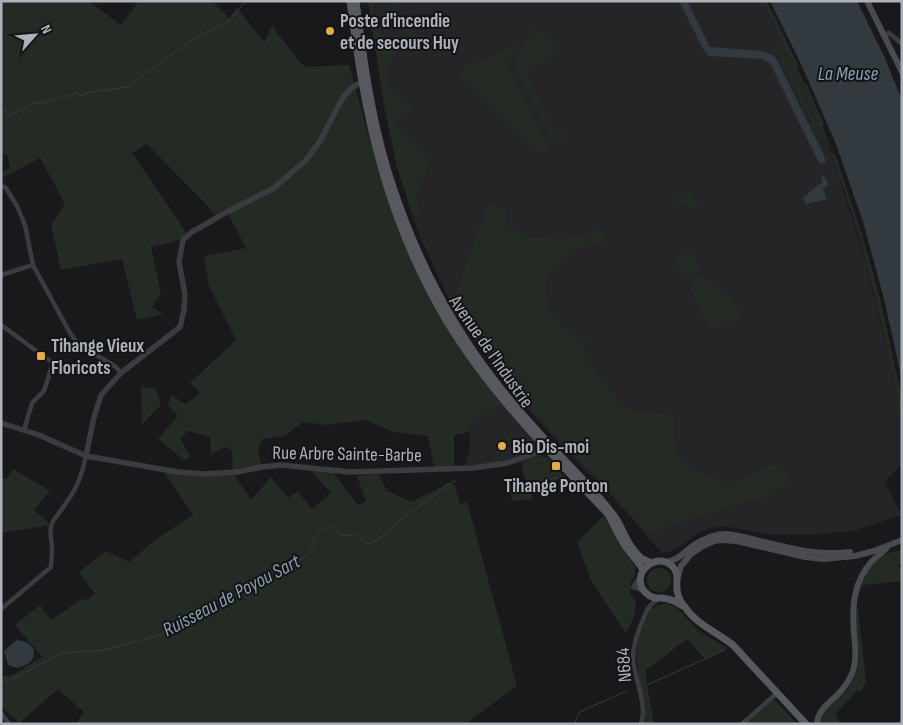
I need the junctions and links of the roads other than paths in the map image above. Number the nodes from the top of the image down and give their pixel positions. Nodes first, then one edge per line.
1 (350, 1) edge
2 (356, 1) edge
3 (866, 1) edge
4 (883, 35) junction
5 (902, 44) edge
6 (902, 72) edge
7 (366, 73) junction
8 (362, 82) junction
9 (370, 90) junction
10 (1, 185) edge
11 (33, 265) junction
12 (1, 275) edge
13 (1, 325) edge
14 (121, 373) junction
15 (1, 423) edge
16 (24, 430) junction
17 (546, 449) junction
18 (555, 450) junction
19 (86, 456) junction
20 (902, 540) edge
21 (891, 544) junction
22 (665, 562) junction
23 (651, 563) junction
24 (642, 572) junction
25 (678, 584) junction
26 (645, 592) junction
27 (662, 598) junction
28 (648, 606) junction
29 (684, 607) junction
30 (1, 610) edge
31 (777, 693) junction
32 (1, 713) edge
33 (9, 724) edge
34 (641, 724) edge
35 (742, 724) edge
36 (806, 724) edge
37 (817, 724) edge

1 - 8 main road, Avenue de l'Industrie
2 - 7 main road, Avenue de l'Industrie
3 - 4 main road
4 - 5 street
4 - 6 main road
7 - 8 street
7 - 9 main road, Avenue de l'Industrie
8 - 9 street
8 - 14 street
8 - 17 main road, Avenue de l'Industrie
9 - 18 main road, Avenue de l'Industrie
10 - 11 street
11 - 12 street
11 - 14 street
13 - 16 street
14 - 19 street
15 - 16 street, Rue Arbre Sainte-Barbe
16 - 19 street, Rue Arbre Sainte-Barbe
17 - 18 street
17 - 19 street, Rue Arbre Sainte-Barbe
17 - 24 main road, Avenue de l'Industrie
18 - 23 main road, Avenue de l'Industrie
19 - 30 street
20 - 21 main road
21 - 22 main road
21 - 25 main road
21 - 37 main road
22 - 23 main road
22 - 25 main road
23 - 24 main road
24 - 26 main road
25 - 27 main road
25 - 29 main road
26 - 27 main road
26 - 28 street, N684 / N684
27 - 28 street
27 - 29 main road
28 - 34 street, N684 / N684
29 - 31 main road
31 - 35 street
31 - 36 main road
32 - 33 street

